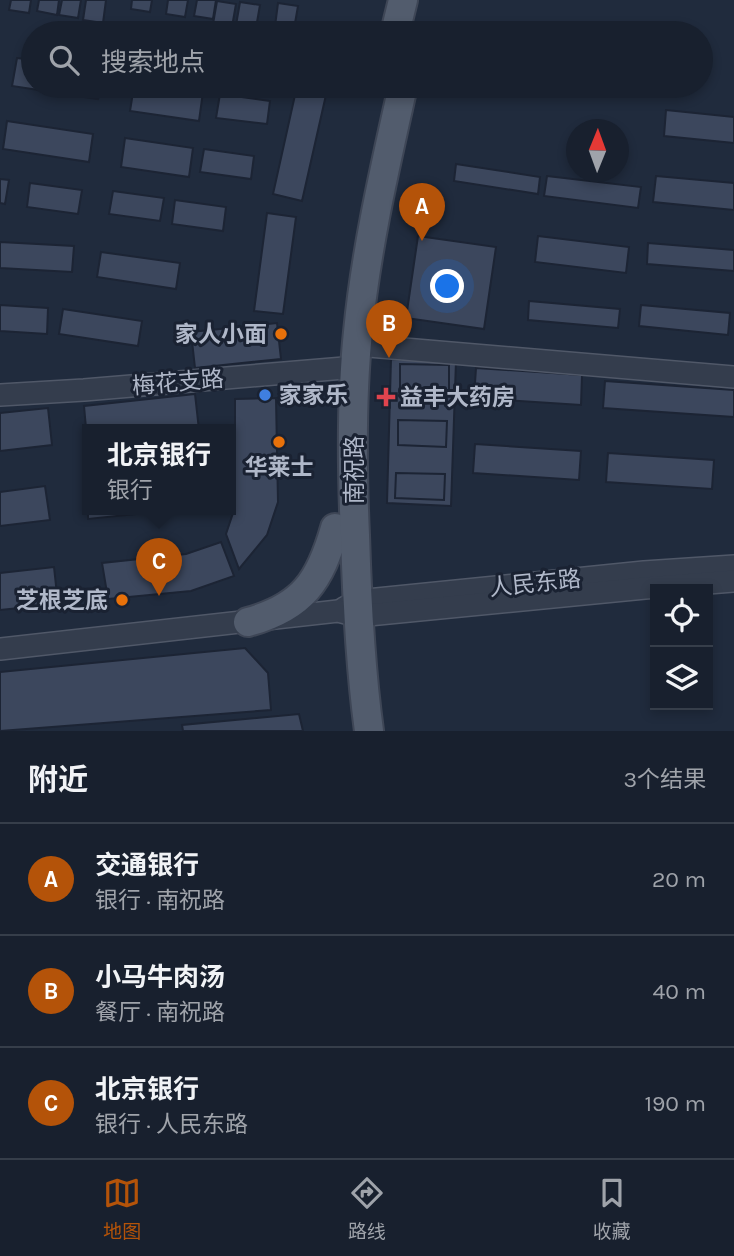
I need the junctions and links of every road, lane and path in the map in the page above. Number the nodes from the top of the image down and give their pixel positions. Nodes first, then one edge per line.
1 (402, 0) edge
2 (421, 0) edge
3 (398, 21) edge
4 (417, 21) edge
5 (380, 98) edge
6 (400, 98) edge
7 (350, 361) junction
8 (734, 377) edge
9 (0, 395) edge
10 (335, 528) junction
11 (734, 566) edge
12 (734, 581) edge
13 (351, 609) junction
14 (248, 622) junction
15 (0, 649) edge
16 (350, 731) edge
17 (369, 731) edge

1 - 3 main road
2 - 4 main road
5 - 7 main road, 南祝路
6 - 7 main road, 南祝路
7 - 8 street, 梅花支路
7 - 9 street, 梅花支路
7 - 10 main road, 南祝路
7 - 13 main road, 南祝路
10 - 13 main road, 南祝路
10 - 14 main road
11 - 13 street, 人民东路
12 - 13 street, 人民东路
13 - 14 street, 人民东路
13 - 16 main road, 南祝路
13 - 17 main road, 南祝路
14 - 15 street, 人民东路

